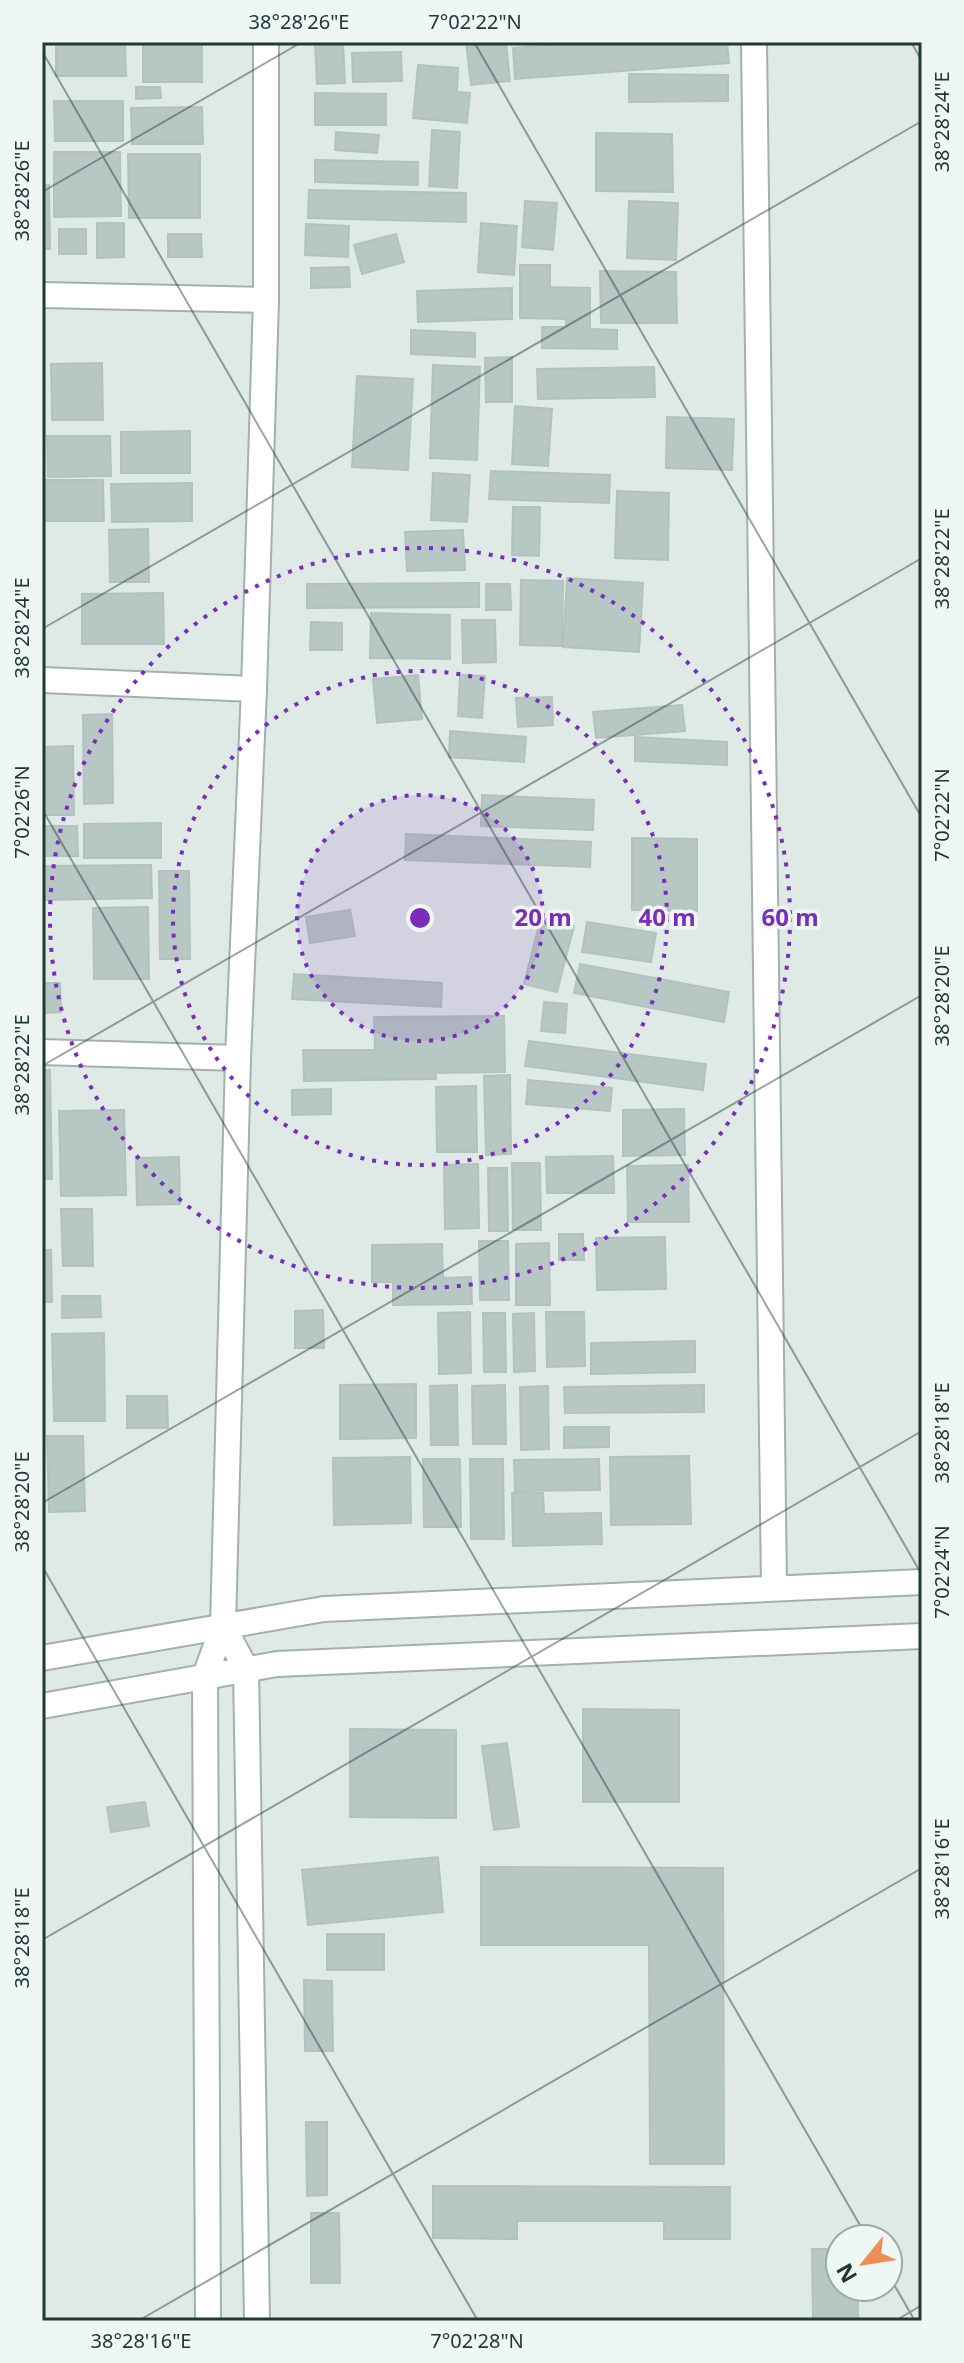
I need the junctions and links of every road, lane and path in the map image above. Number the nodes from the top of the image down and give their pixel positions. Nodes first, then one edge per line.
1 (266, 42) edge
2 (754, 42) edge
3 (42, 295) edge
4 (266, 300) junction
5 (42, 680) edge
6 (254, 689) junction
7 (42, 1052) edge
8 (238, 1058) junction
9 (922, 1582) edge
10 (774, 1587) junction
11 (223, 1626) junction
12 (922, 1636) edge
13 (42, 1658) edge
14 (246, 1669) junction
15 (205, 1676) junction
16 (42, 1706) edge
17 (208, 2321) edge
18 (257, 2321) edge

1 - 4 street
2 - 10 street
3 - 4 street
4 - 6 street
5 - 6 street
6 - 8 street
7 - 8 street
8 - 11 street
9 - 10 street
10 - 11 street
11 - 13 street
11 - 14 street
11 - 15 street
12 - 14 street
14 - 15 street
14 - 18 street
15 - 16 street
15 - 17 street

